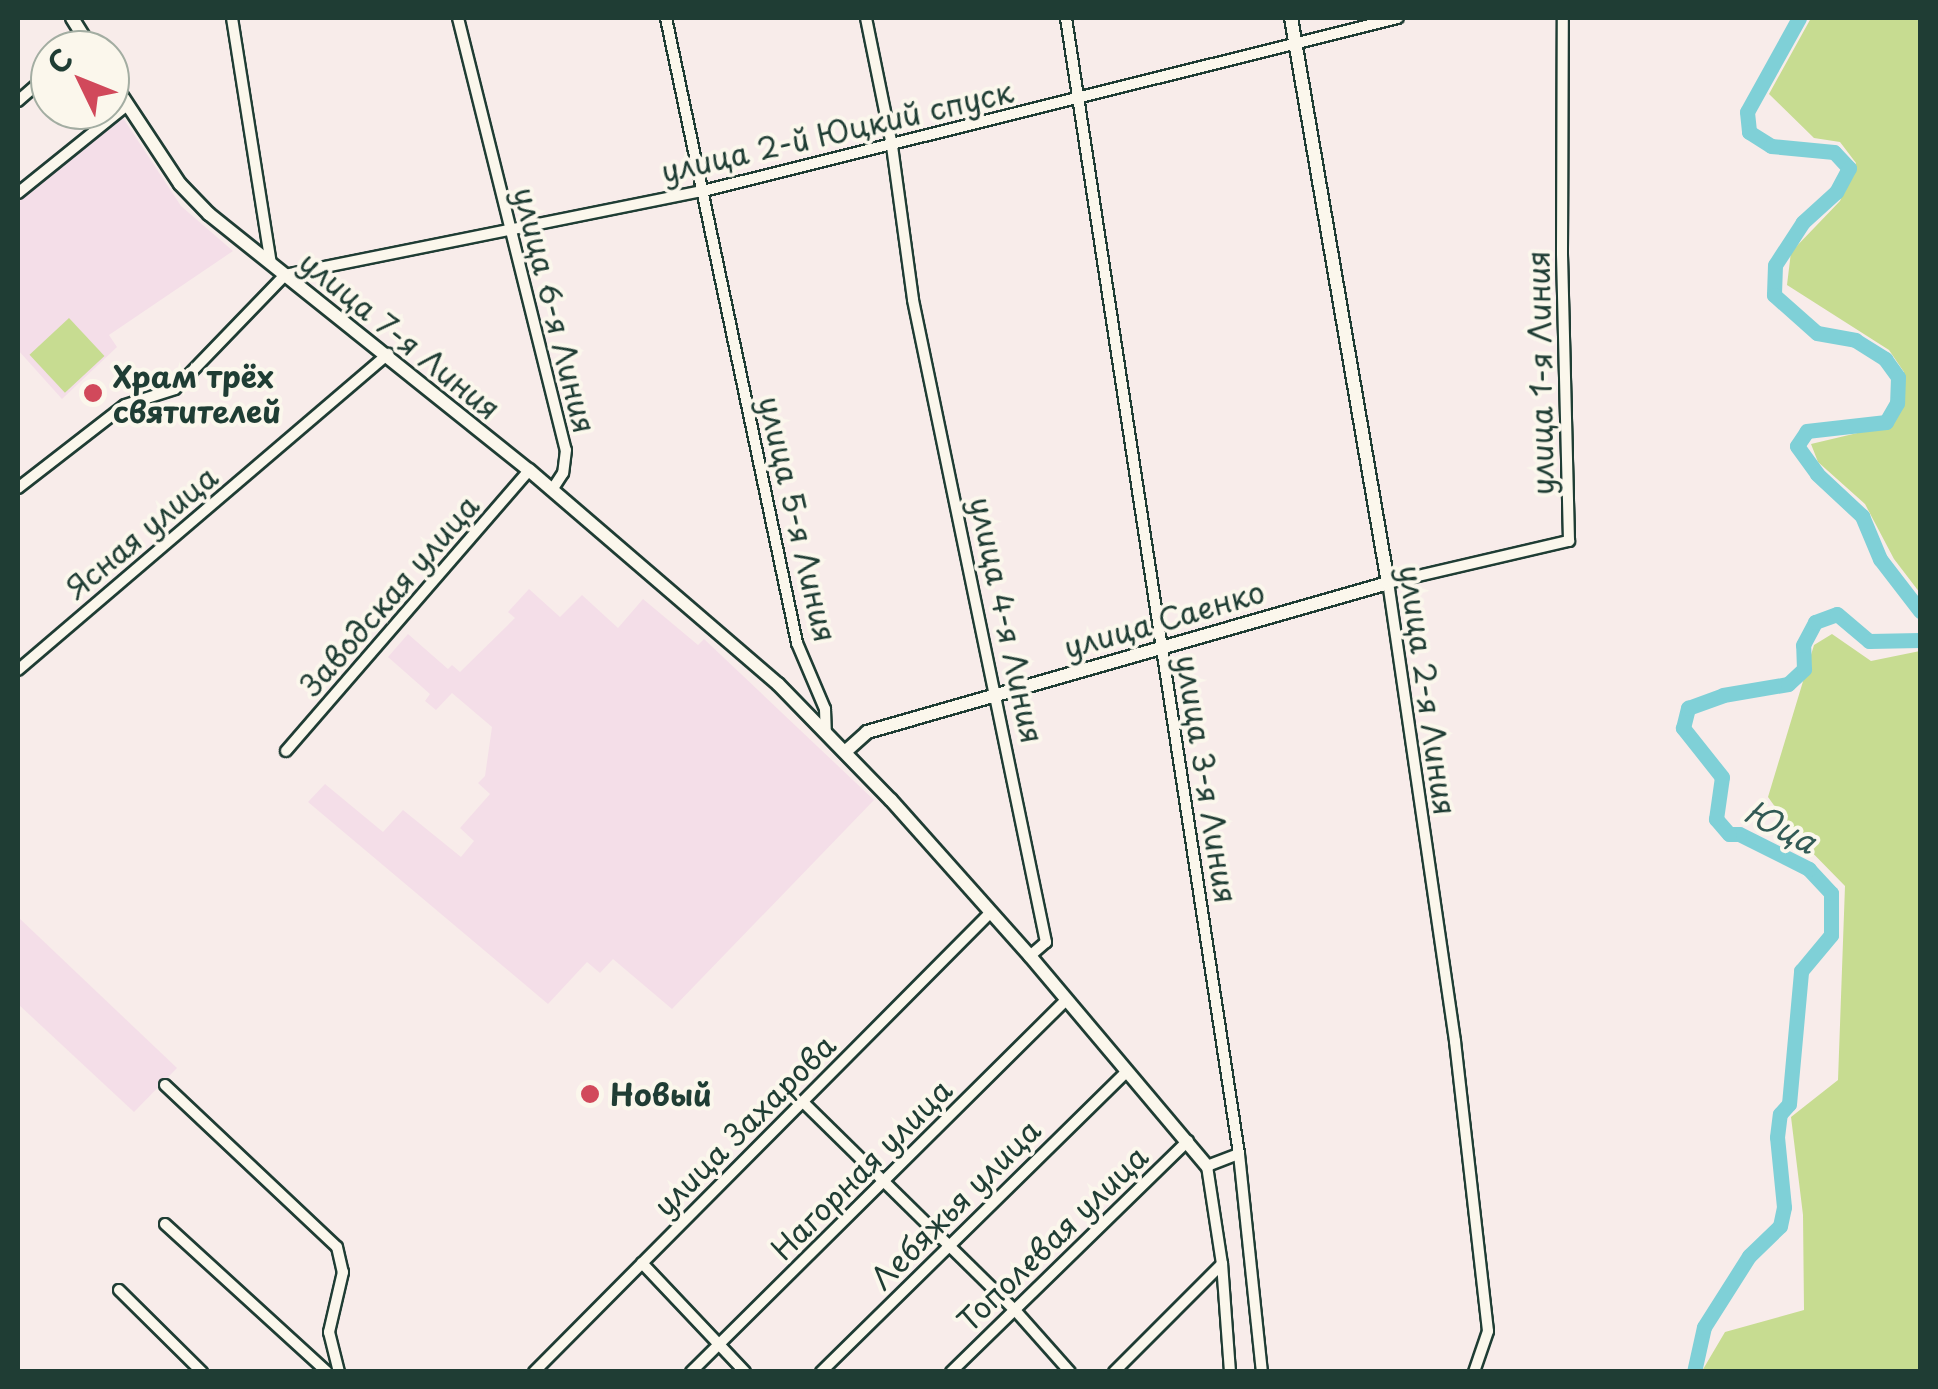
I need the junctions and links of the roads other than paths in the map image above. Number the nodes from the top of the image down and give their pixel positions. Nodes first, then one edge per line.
1 (232, 18) edge
2 (458, 18) edge
3 (666, 18) edge
4 (866, 18) edge
5 (1066, 18) edge
6 (1292, 18) edge
7 (1398, 18) edge
8 (1563, 18) edge
9 (1296, 44) junction
10 (1080, 98) junction
11 (130, 109) edge
12 (96, 130) edge
13 (892, 146) junction
14 (703, 191) junction
15 (18, 193) edge
16 (509, 228) junction
17 (270, 264) junction
18 (285, 275) junction
19 (388, 354) junction
20 (529, 470) junction
21 (18, 488) edge
22 (552, 490) junction
23 (1388, 583) junction
24 (1161, 645) junction
25 (18, 670) edge
26 (997, 693) junction
27 (826, 732) junction
28 (286, 751) dead end
29 (845, 752) junction
30 (990, 914) junction
31 (1030, 956) junction
32 (1065, 1001) junction
33 (1124, 1072) junction
34 (165, 1084) dead end
35 (803, 1102) junction
36 (1188, 1141) junction
37 (1240, 1154) junction
38 (1207, 1166) junction
39 (884, 1182) junction
40 (165, 1224) dead end
41 (950, 1244) junction
42 (642, 1263) junction
43 (1222, 1264) junction
44 (119, 1290) dead end
45 (1014, 1309) junction
46 (719, 1344) junction
47 (202, 1372) edge
48 (327, 1372) edge
49 (338, 1372) edge
50 (534, 1372) edge
51 (691, 1372) edge
52 (745, 1372) edge
53 (822, 1372) edge
54 (952, 1372) edge
55 (1070, 1372) edge
56 (1114, 1372) edge
57 (1230, 1372) edge
58 (1262, 1372) edge
59 (1474, 1372) edge

1 - 17 street, улица 7-я Линия
2 - 16 street, улица 6-я Линия
3 - 14 street, улица 5-я Линия
4 - 13 street, улица 4-я Линия
5 - 10 street, улица 3-я Линия
6 - 9 street, улица 2-я Линия
7 - 9 street, улица 2-й Юцкий спуск
8 - 23 street, улица 1-я Линия
9 - 10 street, улица 2-й Юцкий спуск
9 - 23 street, улица 2-я Линия
10 - 13 street, улица 2-й Юцкий спуск
10 - 24 street, улица 3-я Линия
11 - 17 street
12 - 15 street
13 - 14 street, улица 2-й Юцкий спуск
13 - 26 street, улица 4-я Линия
14 - 16 street, улица 2-й Юцкий спуск
14 - 27 street, улица 5-я Линия
16 - 18 street, улица 2-й Юцкий спуск
16 - 22 street, улица 6-я Линия
17 - 18 street, улица 7-я Линия
18 - 19 street, улица 7-я Линия
18 - 21 street
19 - 20 street, улица 7-я Линия
19 - 25 street, Ясная улица
20 - 22 street, улица 7-я Линия
20 - 28 street, Заводская улица
22 - 27 street
23 - 24 street, улица Саенко
23 - 59 street, улица 2-я Линия
24 - 26 street, улица Саенко
24 - 37 street, улица 3-я Линия
26 - 29 street, улица Саенко
26 - 31 street, улица 4-я Линия
27 - 29 street
29 - 30 street
30 - 31 street
30 - 35 street, улица Захарова
31 - 32 street
32 - 33 street
32 - 39 street, Нагорная улица
33 - 36 street
33 - 41 street, Лебяжья улица
34 - 49 street
35 - 39 street
35 - 42 street, улица Захарова
36 - 38 street
36 - 45 street, Тополевая улица
37 - 38 street
37 - 58 street, улица 3-я Линия
38 - 43 street
39 - 41 street
39 - 46 street, Нагорная улица
40 - 48 street
41 - 45 street
41 - 53 street, Лебяжья улица
42 - 46 street
42 - 50 street, улица Захарова
43 - 56 street
43 - 57 street
44 - 47 street
45 - 54 street, Тополевая улица
45 - 55 street
46 - 51 street, Нагорная улица
46 - 52 street

